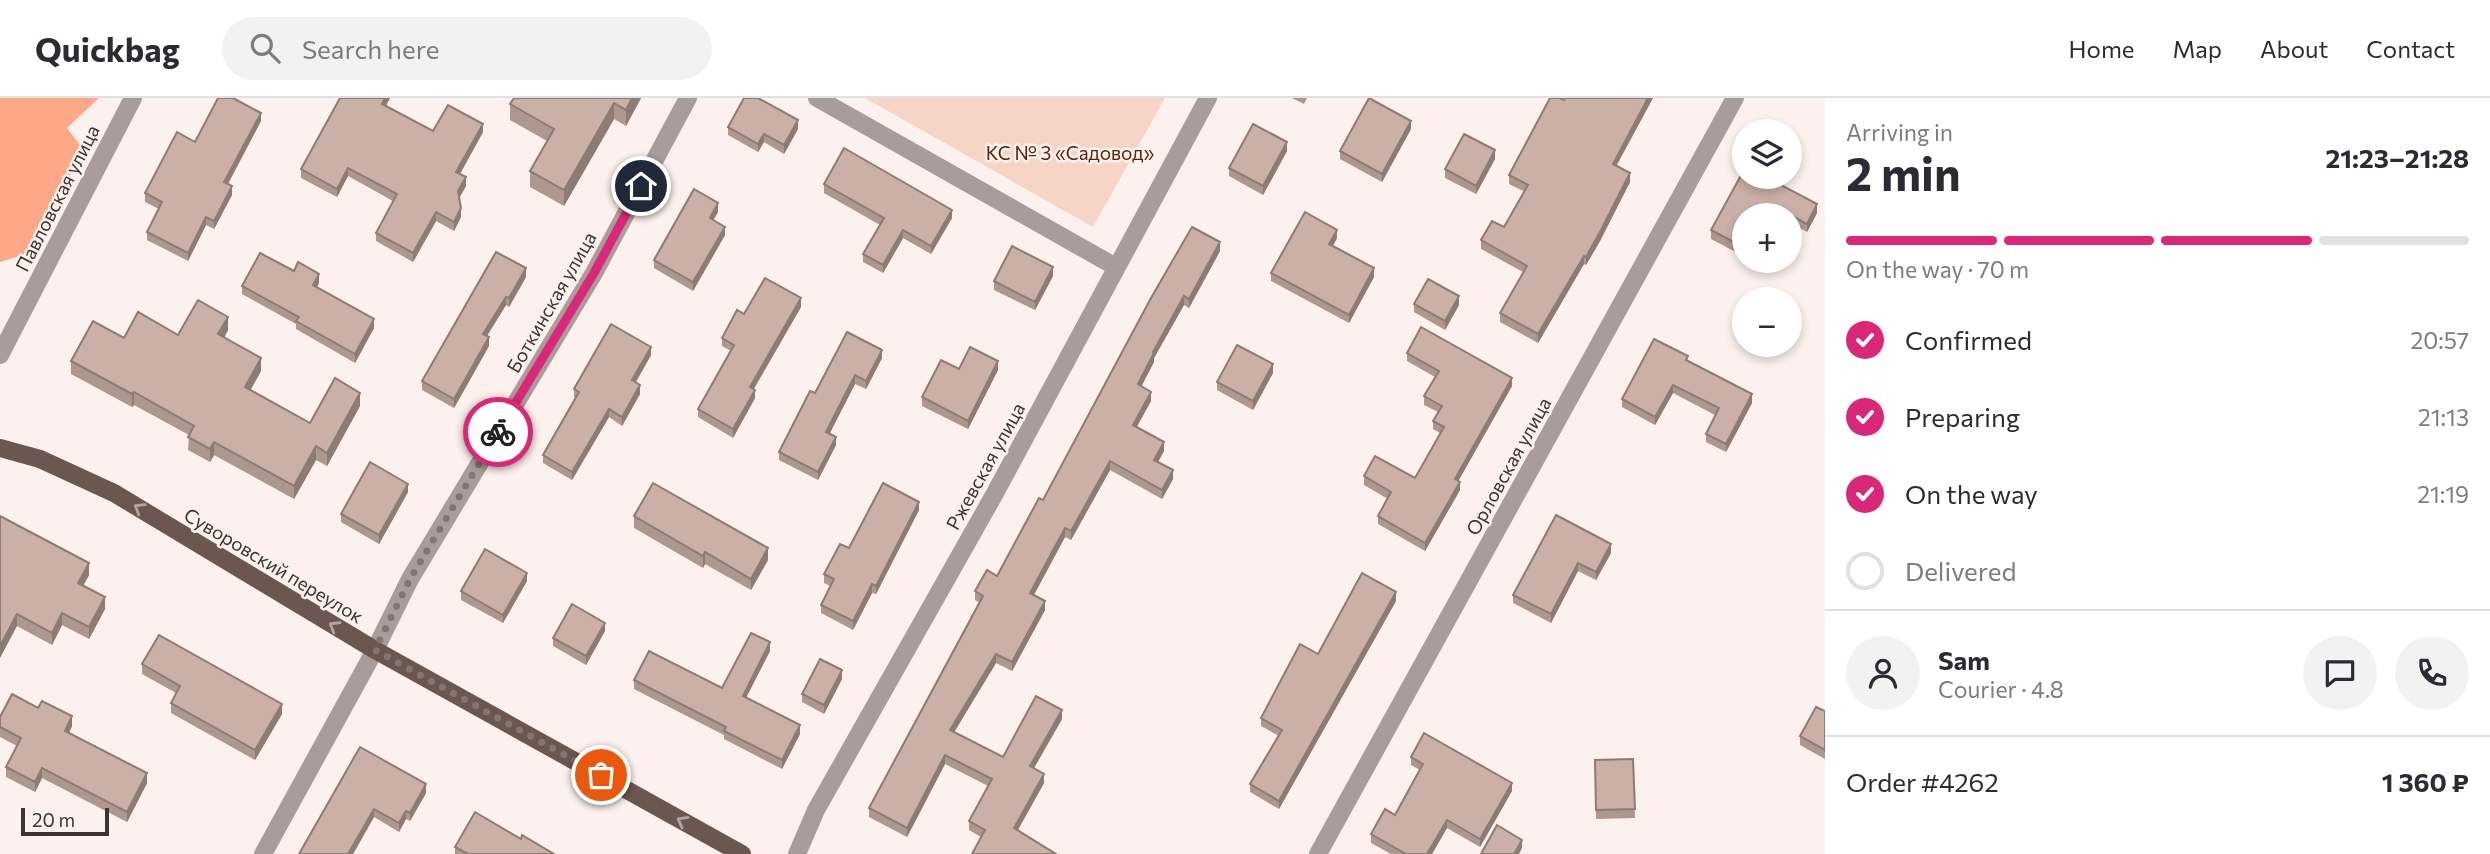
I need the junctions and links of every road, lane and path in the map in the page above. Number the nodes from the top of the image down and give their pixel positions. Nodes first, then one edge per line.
1 (133, 98) edge
2 (688, 98) edge
3 (817, 98) edge
4 (1208, 98) edge
5 (1735, 98) edge
6 (1116, 267) junction
7 (0, 355) edge
8 (0, 448) edge
9 (375, 650) junction
10 (263, 854) edge
11 (742, 854) edge
12 (797, 854) edge
13 (1318, 854) edge

1 - 7 street, Павловская улица
2 - 9 street, Боткинская улица
3 - 6 street
4 - 6 street, Ржевская улица
5 - 13 street, Орловская улица
6 - 12 street, Ржевская улица
9 -> 8 main road, Суворовский переулок
9 - 10 street, Боткинская улица
11 -> 9 main road, Суворовский переулок

